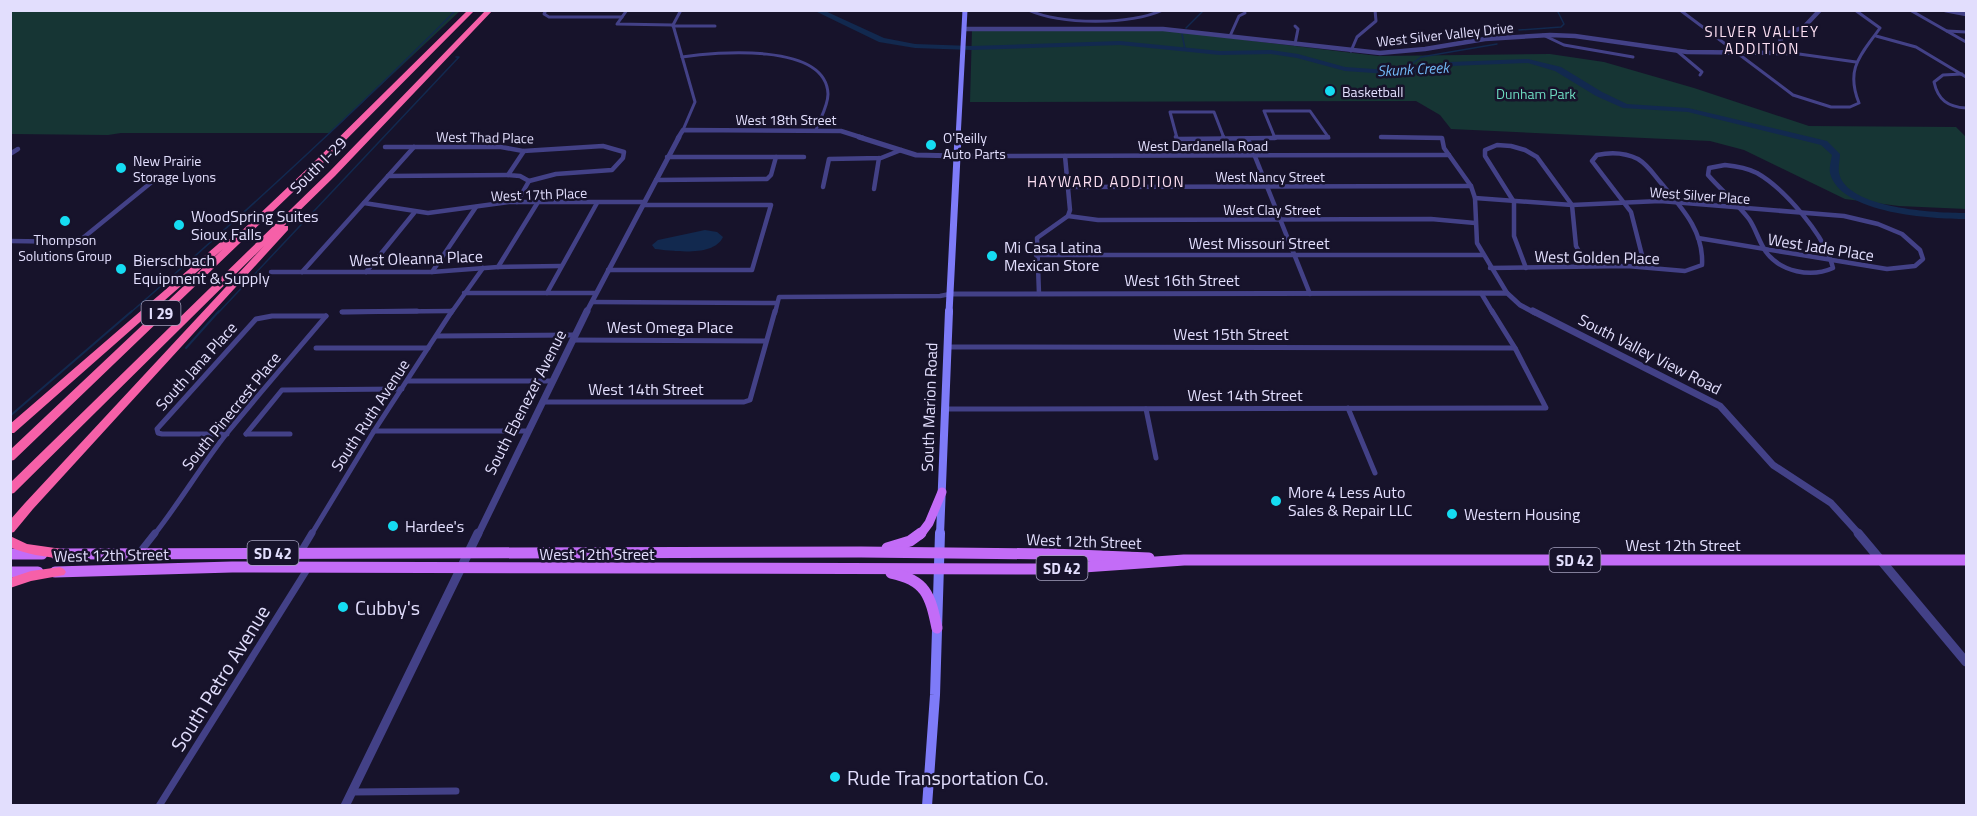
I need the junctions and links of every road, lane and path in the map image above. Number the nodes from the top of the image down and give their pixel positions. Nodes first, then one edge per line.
1 (472, 10) edge
2 (490, 10) edge
3 (546, 10) edge
4 (627, 10) edge
5 (681, 10) edge
6 (965, 10) edge
7 (1028, 10) edge
8 (1163, 10) edge
9 (1375, 10) edge
10 (1680, 10) edge
11 (1855, 10) edge
12 (1910, 10) edge
13 (1818, 11) edge
14 (1948, 11) edge
15 (1245, 13) dead end
16 (1966, 14) edge
17 (622, 17) junction
18 (673, 25) junction
19 (716, 26) dead end
20 (1294, 26) dead end
21 (964, 29) junction
22 (1946, 31) junction
23 (1966, 32) edge
24 (1543, 35) junction
25 (1230, 36) junction
26 (1876, 36) junction
27 (1966, 42) edge
28 (1295, 44) junction
29 (1351, 51) junction
30 (1677, 51) junction
31 (1736, 52) junction
32 (1792, 52) junction
33 (682, 57) junction
34 (1633, 57) dead end
35 (1856, 62) junction
36 (1700, 75) dead end
37 (1965, 75) edge
38 (1966, 108) edge
39 (683, 130) junction
40 (816, 130) junction
41 (1381, 137) dead end
42 (1275, 138) junction
43 (1224, 139) junction
44 (1248, 139) junction
45 (385, 147) dead end
46 (414, 147) junction
47 (10, 149) edge
48 (901, 150) junction
49 (524, 151) junction
50 (1611, 153) joint
51 (10, 154) edge
52 (1254, 155) junction
53 (1449, 155) junction
54 (958, 156) junction
55 (1065, 156) junction
56 (667, 157) junction
57 (776, 157) junction
58 (804, 157) dead end
59 (879, 158) junction
60 (312, 169) junction
61 (332, 174) junction
62 (508, 175) junction
63 (388, 176) junction
64 (656, 180) junction
65 (153, 181) dead end
66 (529, 181) junction
67 (1266, 186) junction
68 (1471, 186) junction
69 (1069, 187) junction
70 (823, 188) dead end
71 (874, 189) dead end
72 (1475, 198) junction
73 (517, 202) junction
74 (538, 202) junction
75 (1514, 202) junction
76 (1624, 202) junction
77 (364, 203) junction
78 (597, 203) junction
79 (1679, 203) junction
80 (644, 204) junction
81 (1572, 205) junction
82 (476, 207) junction
83 (1740, 209) junction
84 (414, 213) junction
85 (1799, 213) junction
86 (1068, 216) junction
87 (1280, 220) junction
88 (1475, 224) junction
89 (1698, 238) junction
90 (10, 241) edge
91 (1916, 245) joint
92 (1764, 249) junction
93 (1036, 255) junction
94 (1294, 255) junction
95 (1483, 255) junction
96 (1831, 260) junction
97 (1702, 265) joint
98 (561, 266) junction
99 (1587, 266) junction
100 (498, 267) junction
101 (1645, 267) junction
102 (483, 268) junction
103 (1490, 268) junction
104 (1526, 268) junction
105 (608, 270) junction
106 (272, 272) dead end
107 (302, 272) junction
108 (366, 272) junction
109 (432, 272) junction
110 (464, 293) junction
111 (547, 293) junction
112 (596, 293) junction
113 (1480, 293) junction
114 (1507, 293) junction
115 (950, 294) junction
116 (1039, 294) junction
117 (1310, 294) junction
118 (592, 302) junction
119 (776, 303) junction
120 (452, 311) junction
121 (342, 312) dead end
122 (326, 316) joint
123 (437, 336) junction
124 (574, 338) junction
125 (766, 340) junction
126 (948, 347) junction
127 (316, 348) dead end
128 (428, 348) junction
129 (1515, 348) junction
130 (408, 381) junction
131 (552, 381) junction
132 (402, 389) junction
133 (750, 400) joint
134 (542, 402) junction
135 (1348, 408) junction
136 (944, 409) junction
137 (1146, 409) junction
138 (10, 430) edge
139 (374, 431) junction
140 (528, 431) junction
141 (227, 434) junction
142 (290, 434) dead end
143 (10, 457) edge
144 (1156, 458) dead end
145 (1375, 473) dead end
146 (10, 490) edge
147 (942, 492) junction
148 (29, 506) junction
149 (10, 522) edge
150 (10, 529) edge
151 (10, 540) edge
152 (861, 552) junction
153 (139, 553) junction
154 (300, 553) junction
155 (467, 553) junction
156 (940, 553) junction
157 (10, 554) edge
158 (62, 554) junction
159 (1184, 560) junction
160 (1881, 560) junction
161 (1966, 560) edge
162 (309, 568) junction
163 (460, 568) junction
164 (939, 568) junction
165 (826, 569) junction
166 (10, 572) edge
167 (60, 572) junction
168 (10, 583) edge
169 (937, 628) junction
170 (1966, 662) edge
171 (456, 791) dead end
172 (351, 792) junction
173 (159, 806) edge
174 (345, 806) edge
175 (927, 806) edge

1 - 60 highway, South I-29 / I 29
2 - 61 highway, South I-29 / I 29
3 - 17 street
4 - 17 street
5 - 18 street
6 - 21 main road, South Marion Road
7 - 8 street
9 - 29 street
10 - 31 street
11 - 26 street
12 - 22 street
13 - 32 street
14 - 16 street
15 - 25 street
17 - 18 street
18 - 19 street
18 - 33 street, South Ebenezer Avenue
20 - 28 street
21 - 25 street, West Silver Valley Drive
21 - 54 main road, South Marion Road
22 - 23 street
22 - 27 street
24 - 29 street, West Silver Valley Drive
24 - 30 street, West Silver Valley Drive
24 - 34 street
25 - 28 street, West Silver Valley Drive
26 - 35 street
26 - 37 street
28 - 29 street, West Silver Valley Drive
30 - 31 street, West Silver Valley Drive
30 - 36 street
31 - 32 street, West Silver Valley Drive
31 - 35 street
32 - 35 street, West Silver Valley Drive
33 - 39 street, South Ebenezer Avenue
33 - 40 street
37 - 38 street
39 - 40 street, West 18th Street
39 - 56 street, South Ebenezer Avenue
40 - 48 street, West 18th Street
41 - 53 street
42 - 42 street
42 - 44 street
43 - 43 street
43 - 44 street
44 - 52 street
45 - 46 street, West Thad Place
46 - 49 street, West Thad Place
46 - 63 street
47 - 51 street
48 - 54 street, West 18th Street
48 - 59 street
49 - 62 street
49 - 66 street, West Thad Place
50 - 76 street
50 - 79 street
52 - 53 street, West Dardanella Road
52 - 55 street, West Dardanella Road
52 - 67 street
53 - 68 street
54 - 55 street, West Dardanella Road
54 - 115 main road, South Marion Road
55 - 69 street
56 - 57 street
56 - 64 street, South Ebenezer Avenue
57 - 58 street
57 - 64 street
59 - 70 street
59 - 71 street
60 - 138 highway
60 - 143 highway, South I-29 / I 29
61 - 146 highway, South I-29 / I 29
61 - 148 highway
62 - 63 street
62 - 66 street
63 - 77 street
64 - 80 street, South Ebenezer Avenue
65 - 90 street
66 - 73 street
67 - 68 street, West Nancy Street
67 - 69 street, West Nancy Street
67 - 87 street
68 - 72 street
69 - 86 street
72 - 75 street, West Silver Place
72 - 88 street
73 - 74 street, West 17th Place
73 - 82 street, West 17th Place
74 - 78 street, West 17th Place
74 - 100 street
75 - 81 street, West Silver Place
75 - 81 street
75 - 104 street
76 - 79 street, West Silver Place
76 - 81 street, West Silver Place
76 - 101 street
77 - 84 street, West 17th Place
77 - 107 street
78 - 80 street, West 17th Place
78 - 98 street
79 - 83 street, West Silver Place
79 - 89 street
80 - 105 street, South Ebenezer Avenue
80 - 105 street, West 17th Place
81 - 99 street
82 - 84 street, West 17th Place
82 - 109 street
83 - 85 street, West Silver Place
83 - 85 street
83 - 92 street
84 - 108 street
85 - 91 street, West Silver Place
85 - 96 street
86 - 87 street, West Clay Street
86 - 93 street
87 - 88 street, West Clay Street
87 - 94 street
88 - 95 street
89 - 92 street, West Jade Place
89 - 97 street
91 - 96 street, West Jade Place
92 - 96 street, West Jade Place
92 - 96 street
93 - 94 street, West Missouri Street
93 - 116 street
94 - 95 street, West Missouri Street
94 - 117 street
95 - 103 street
97 - 101 street, West Golden Place
98 - 100 street, West Oleanna Place
98 - 111 street
99 - 101 street, West Golden Place
99 - 104 street, West Golden Place
100 - 102 street, West Oleanna Place
102 - 109 street, West Oleanna Place
102 - 110 street, South Ruth Avenue
103 - 104 street, West Golden Place
103 - 114 street
105 - 112 street, South Ebenezer Avenue
106 - 107 street, West Oleanna Place
107 - 108 street, West Oleanna Place
108 - 109 street, West Oleanna Place
110 - 111 street
110 - 120 street, South Ruth Avenue
111 - 112 street
112 - 118 street, South Ebenezer Avenue
113 - 114 street, West 16th Street
113 - 117 street, West 16th Street
113 - 129 street
114 - 160 street, South Valley View Road
115 - 116 street, West 16th Street
115 - 119 street, West 16th Street
115 - 126 main road, South Marion Road
116 - 117 street, West 16th Street
118 - 119 street
118 - 124 street, South Ebenezer Avenue
119 - 125 street
120 - 121 street
120 - 123 street, South Ruth Avenue
122 - 141 street, South Pinecrest Place
122 - 141 street, South Jana Place
123 - 124 street
123 - 128 street, South Ruth Avenue
124 - 125 street, West Omega Place
124 - 131 street, South Ebenezer Avenue
125 - 133 street
126 - 129 street, West 15th Street
126 - 136 main road, South Marion Road
127 - 128 street
128 - 130 street, South Ruth Avenue
129 - 135 street, West 14th Street
130 - 131 street
130 - 132 street, South Ruth Avenue
131 - 134 street, South Ebenezer Avenue
132 - 139 street, South Ruth Avenue
132 - 142 street
133 - 134 street, West 14th Street
134 - 140 street, South Ebenezer Avenue
135 - 137 street, West 14th Street
135 - 145 street
136 - 137 street, West 14th Street
136 - 147 main road, South Marion Road
137 - 144 street
139 - 140 street
139 - 154 street, South Ruth Avenue
140 - 155 street, South Ebenezer Avenue
141 - 153 street, South Pinecrest Place
147 - 152 main road
147 - 156 main road, South Marion Road
148 - 149 highway
148 - 150 highway
151 - 158 highway
152 - 155 main road, West 12th Street / SD 42
152 - 156 main road, West 12th Street / SD 42
153 - 154 main road, West 12th Street / SD 42
153 - 158 main road, West 12th Street / SD 42
154 - 155 main road, West 12th Street / SD 42
155 - 163 street, South Ebenezer Avenue
156 - 159 main road, West 12th Street / SD 42
156 - 164 main road, South Marion Road
157 - 158 main road, West 12th Street / SD 42
159 - 160 main road, West 12th Street / SD 42
159 - 164 main road, West 12th Street / SD 42
160 - 161 main road, West 12th Street / SD 42
160 - 170 street, South Valley View Road
162 - 163 main road, West 12th Street / SD 42
162 - 167 main road, West 12th Street / SD 42
162 - 173 street, South Petro Avenue
163 - 165 main road, West 12th Street / SD 42
163 - 172 street, South Ebenezer Avenue
164 - 165 main road, West 12th Street / SD 42
164 - 169 main road, South Marion Road
165 - 169 main road
166 - 167 main road, West 12th Street / SD 42
167 - 168 highway
169 - 175 main road, South Marion Road
171 - 172 street
172 - 174 street, South Ebenezer Avenue

